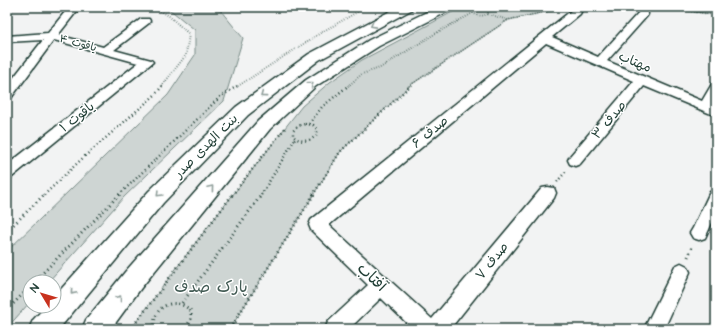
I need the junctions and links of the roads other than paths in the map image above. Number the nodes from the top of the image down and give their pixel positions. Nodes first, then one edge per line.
1 (75, 7) edge
2 (407, 7) edge
3 (448, 7) edge
4 (576, 12) dead end
5 (643, 14) dead end
6 (145, 21) dead end
7 (50, 36) junction
8 (544, 38) junction
9 (7, 39) edge
10 (105, 51) junction
11 (147, 62) joint
12 (600, 62) junction
13 (642, 80) junction
14 (716, 87) edge
15 (7, 96) edge
16 (710, 109) edge
17 (575, 160) road end
18 (7, 173) edge
19 (548, 193) road end
20 (716, 197) edge
21 (317, 225) joint
22 (699, 233) road end
23 (681, 272) road end
24 (381, 284) junction
25 (42, 329) edge
26 (95, 329) edge
27 (335, 329) edge
28 (428, 329) edge
29 (437, 329) edge
30 (654, 329) edge

1 - 7 street
2 -> 25 street, بنت الهدی صدر
26 -> 3 street
4 - 8 street, صدف ۶
5 - 12 street
6 - 10 street
7 - 9 street, یاقوت ۴
7 - 10 street, یاقوت ۴
7 - 15 street
8 - 12 street, مهتاب
8 - 21 street, صدف ۶
10 - 11 street, یاقوت ۴
11 - 18 street, یاقوت ۱
12 - 13 street, مهتاب
13 - 16 street, مهتاب
13 - 17 street, صدف ۳
14 - 16 street
19 - 29 street, صدف ۷
20 - 22 street
21 - 24 street, آفتاب
23 - 30 street
24 - 27 street
24 - 28 street, آفتاب

